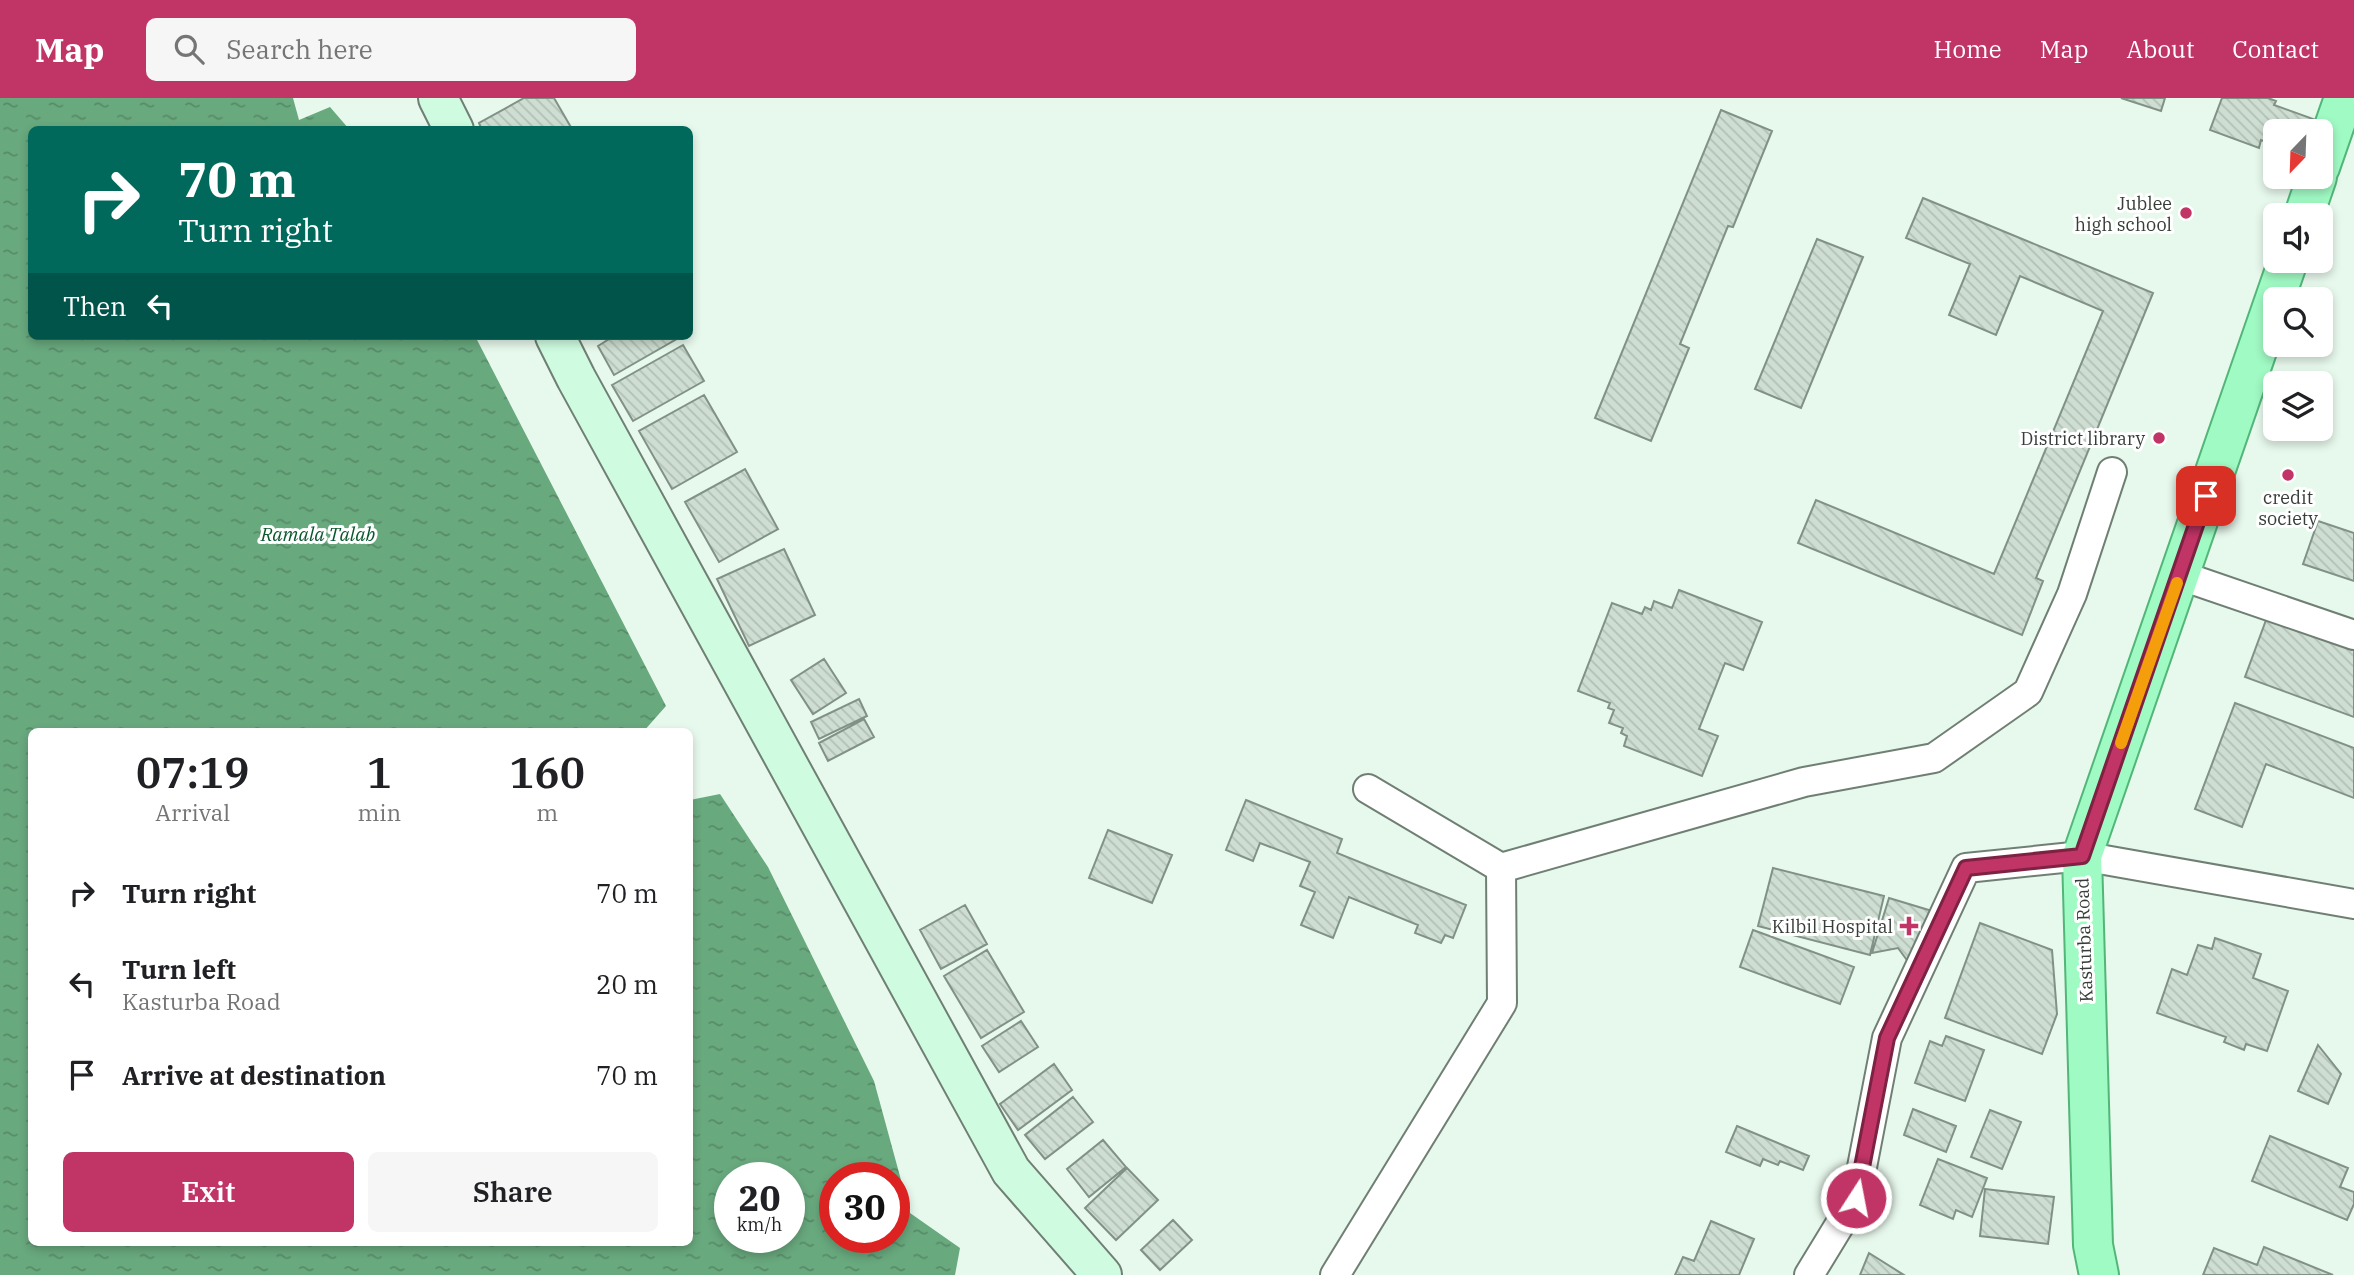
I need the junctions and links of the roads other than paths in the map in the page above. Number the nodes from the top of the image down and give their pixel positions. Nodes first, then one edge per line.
1 (438, 98) edge
2 (2344, 98) edge
3 (452, 126) edge
4 (2333, 130) edge
5 (2284, 273) edge
6 (557, 340) edge
7 (2112, 472) dead end
8 (2179, 575) junction
9 (2354, 635) edge
10 (1368, 789) dead end
11 (2082, 856) junction
12 (1501, 868) junction
13 (2354, 904) edge
14 (1102, 1275) edge
15 (1335, 1275) edge
16 (1809, 1275) edge
17 (2099, 1275) edge

1 - 3 street
2 - 4 main road
5 - 8 main road, Kasturba Road
6 - 14 street
7 - 12 street
8 - 9 street
8 - 11 main road, Kasturba Road
10 - 12 street
11 - 13 street
11 - 16 street
11 - 17 main road, Kasturba Road
12 - 15 street

